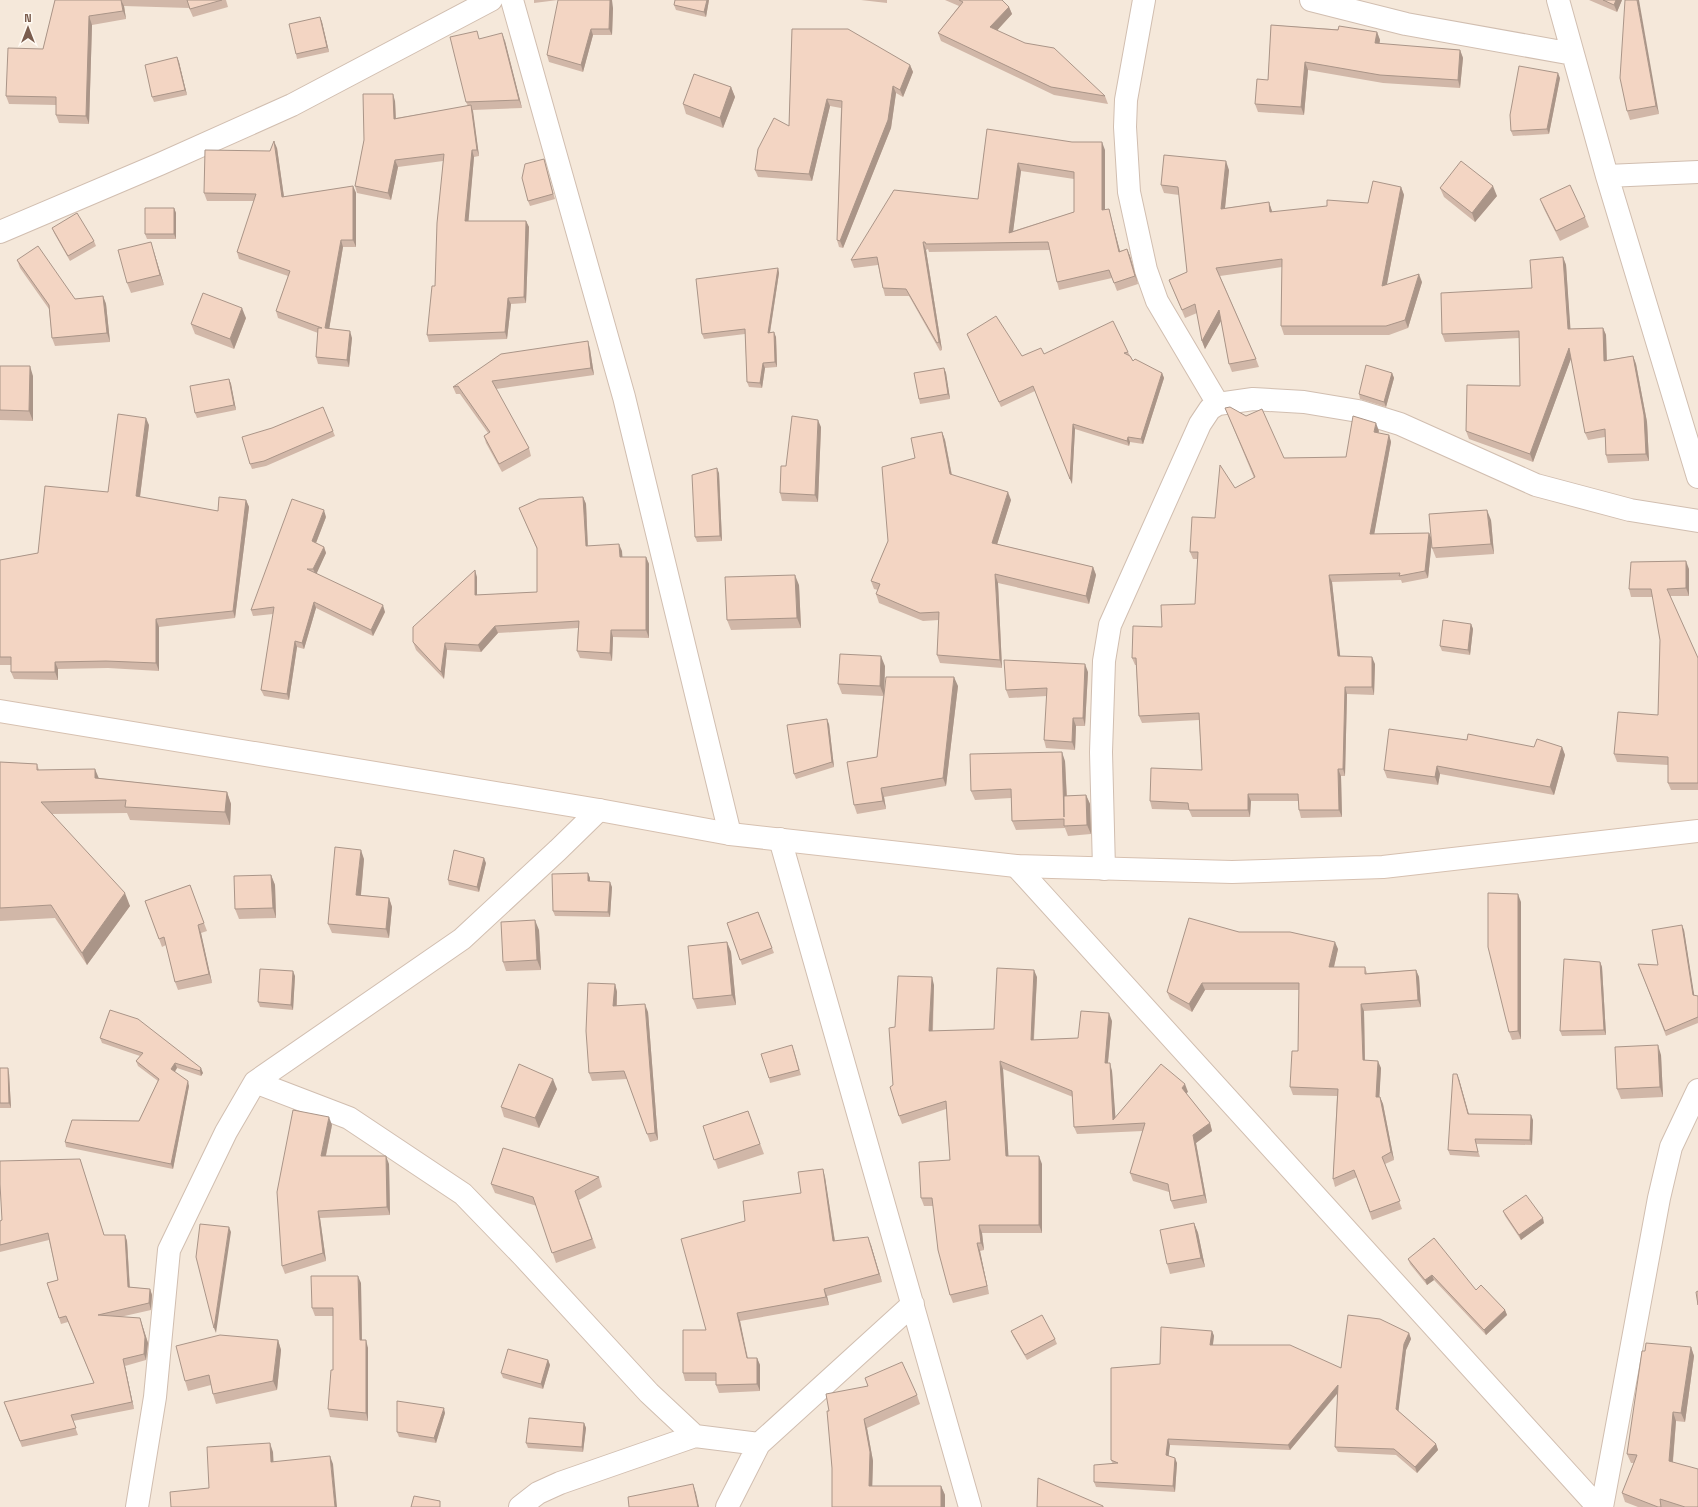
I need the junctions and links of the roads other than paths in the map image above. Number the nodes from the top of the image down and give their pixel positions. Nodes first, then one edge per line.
1 (492, 0) edge
2 (512, 0) edge
3 (1144, 0) edge
4 (1311, 0) edge
5 (1558, 0) edge
6 (1573, 54) junction
7 (1698, 172) edge
8 (1607, 176) junction
9 (0, 232) edge
10 (1218, 404) junction
11 (1698, 477) edge
12 (1698, 521) edge
13 (0, 711) edge
14 (599, 810) junction
15 (1698, 831) edge
16 (730, 834) junction
17 (780, 839) junction
18 (1016, 866) junction
19 (1104, 869) junction
20 (255, 1082) junction
21 (1698, 1090) edge
22 (913, 1304) junction
23 (695, 1436) junction
24 (759, 1444) junction
25 (137, 1507) edge
26 (520, 1507) edge
27 (727, 1507) edge
28 (970, 1507) edge
29 (1598, 1507) edge
30 (1602, 1507) edge

1 - 9 street
2 - 16 street
3 - 10 street
4 - 6 street
5 - 6 street
6 - 8 street
7 - 8 street
8 - 11 street
10 - 12 street
10 - 19 street
13 - 14 street
14 - 16 street
14 - 20 street
15 - 19 street
16 - 17 street
17 - 18 street
17 - 22 street
18 - 19 street
18 - 29 street
20 - 23 street
20 - 25 street
21 - 30 street
22 - 24 street
22 - 28 street
23 - 24 street
23 - 26 street
24 - 27 street

